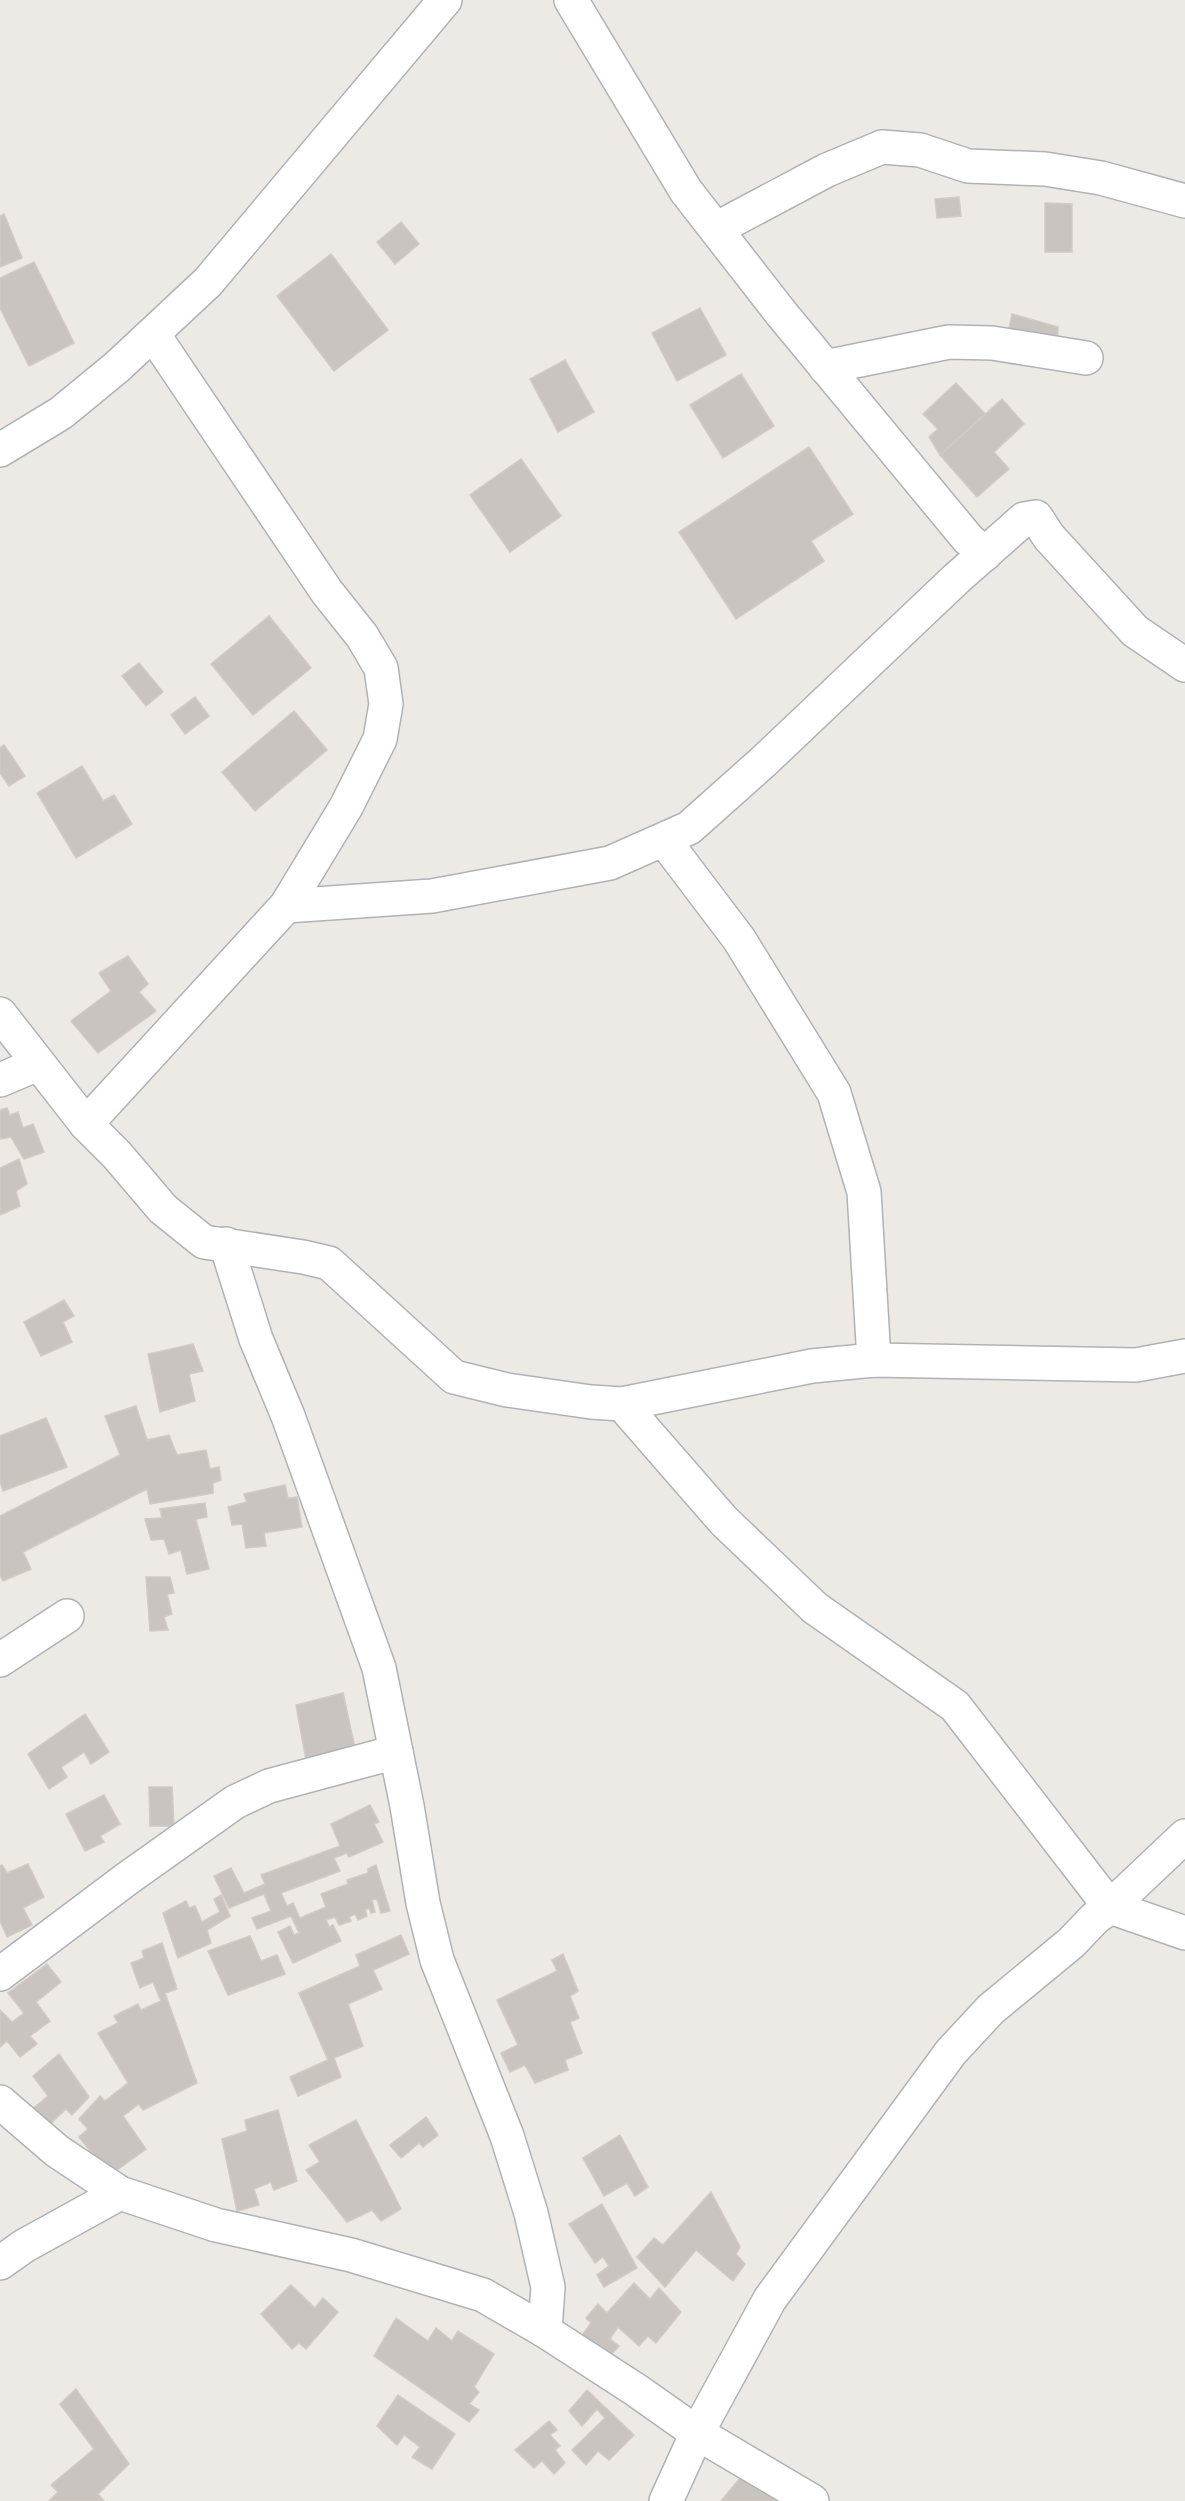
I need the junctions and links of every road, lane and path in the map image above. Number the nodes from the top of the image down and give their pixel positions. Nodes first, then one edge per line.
1 (445, 0) edge
2 (571, 0) edge
3 (1185, 201) edge
4 (716, 229) junction
5 (153, 334) junction
6 (1086, 358) dead end
7 (825, 367) junction
8 (0, 450) edge
9 (985, 554) junction
10 (1185, 665) edge
11 (664, 840) junction
12 (286, 906) junction
13 (0, 1014) edge
14 (38, 1064) junction
15 (0, 1080) edge
16 (86, 1124) junction
17 (226, 1244) junction
18 (1185, 1356) edge
19 (874, 1360) junction
20 (622, 1404) junction
21 (67, 1616) dead end
22 (0, 1660) edge
23 (396, 1752) junction
24 (1185, 1836) edge
25 (1110, 1907) junction
26 (1185, 1933) edge
27 (0, 1974) edge
28 (0, 2102) edge
29 (120, 2193) junction
30 (0, 2263) edge
31 (545, 2331) junction
32 (697, 2433) junction
33 (666, 2501) edge
34 (812, 2501) edge

1 - 5 street
2 - 4 street
3 - 4 street
4 - 7 street
5 - 8 street
5 - 12 street
6 - 7 street
7 - 9 street
9 - 10 street
9 - 11 street
11 - 12 street
11 - 19 street
12 - 16 street
13 - 14 street
14 - 15 street
14 - 16 street
16 - 17 street
17 - 20 street
17 - 23 street
18 - 19 street
19 - 20 street
20 - 25 street
21 - 22 street
23 - 27 street
23 - 31 street
24 - 25 street
25 - 26 street
25 - 32 street
28 - 29 street
29 - 30 street
29 - 31 street
31 - 32 street
32 - 33 street
32 - 34 street

